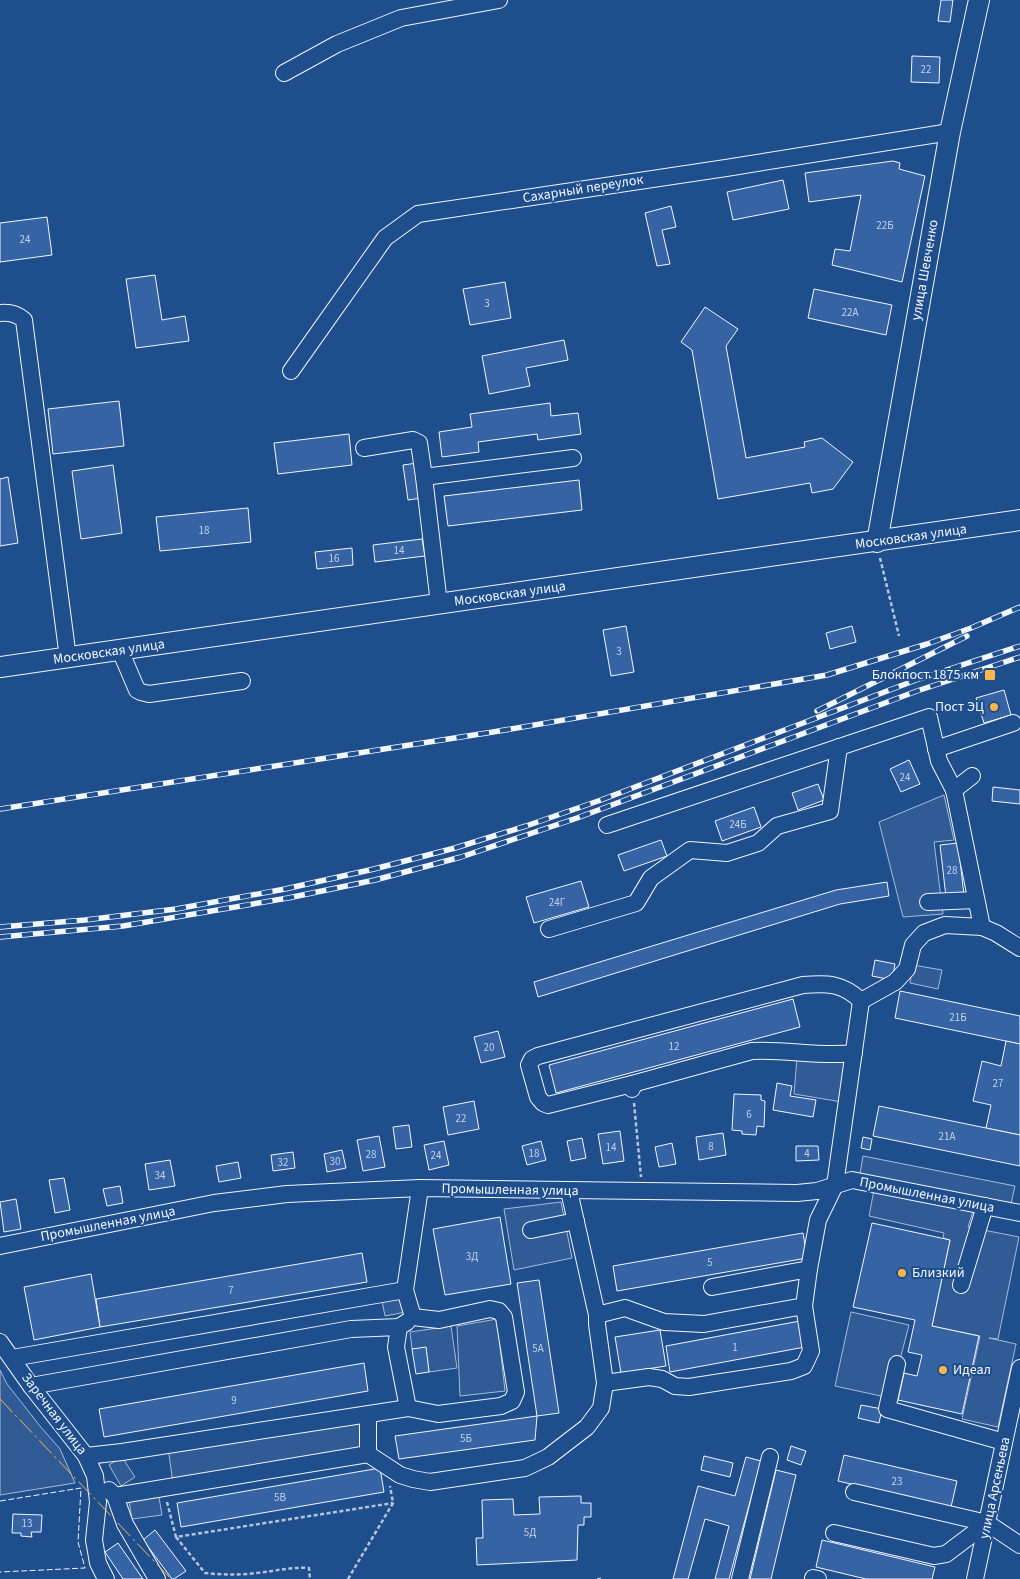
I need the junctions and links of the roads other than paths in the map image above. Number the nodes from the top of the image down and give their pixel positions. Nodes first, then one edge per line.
1 (499, 0) edge
2 (979, 0) edge
3 (284, 74) dead end
4 (950, 132) junction
5 (0, 313) edge
6 (291, 372) dead end
7 (364, 448) dead end
8 (573, 458) dead end
9 (424, 477) junction
10 (1020, 520) edge
11 (877, 542) junction
12 (439, 604) junction
13 (120, 650) junction
14 (68, 658) junction
15 (0, 667) edge
16 (242, 681) dead end
17 (1013, 722) dead end
18 (839, 747) junction
19 (936, 749) junction
20 (972, 776) dead end
21 (954, 790) junction
22 (607, 825) dead end
23 (976, 900) junction
24 (928, 902) dead end
25 (982, 927) junction
26 (549, 929) dead end
27 (1020, 948) edge
28 (861, 1001) junction
29 (854, 1052) junction
30 (835, 1185) junction
31 (420, 1188) junction
32 (569, 1191) junction
33 (985, 1206) junction
34 (1020, 1212) edge
35 (576, 1221) junction
36 (531, 1230) dead end
37 (0, 1246) edge
38 (808, 1268) junction
39 (961, 1285) dead end
40 (712, 1287) dead end
41 (405, 1290) junction
42 (804, 1306) junction
43 (597, 1315) junction
44 (413, 1318) junction
45 (399, 1327) junction
46 (0, 1342) edge
47 (12, 1358) junction
48 (897, 1364) dead end
49 (1020, 1368) edge
50 (605, 1383) junction
51 (31, 1386) junction
52 (408, 1408) junction
53 (368, 1415) junction
54 (1004, 1442) junction
55 (368, 1454) junction
56 (86, 1456) junction
57 (770, 1457) dead end
58 (95, 1476) junction
59 (854, 1492) dead end
60 (116, 1496) junction
61 (987, 1523) junction
62 (834, 1533) dead end
63 (1020, 1545) edge
64 (106, 1579) edge
65 (157, 1579) edge
66 (740, 1579) edge
67 (975, 1579) edge

1 - 3 street
2 - 4 main road, улица Шевченко
4 - 6 street, Сахарный переулок
4 - 11 main road, улица Шевченко
5 - 14 street
7 - 9 street
8 - 9 street
9 - 12 street
10 - 11 main road, Московская улица
11 - 12 main road, Московская улица
12 - 13 main road, Московская улица
13 - 14 main road, Московская улица
13 - 16 street
14 - 15 main road, Московская улица
17 - 19 street
18 - 19 street
18 - 22 street
18 - 26 street
19 - 21 street
20 - 21 street
21 - 23 street
23 - 24 street
23 - 25 street
25 - 27 street
25 - 28 street
28 - 29 street
28 - 29 street
29 - 30 street
30 - 32 street, Промышленная улица
30 - 33 street, Промышленная улица
30 - 38 street
31 - 32 street, Промышленная улица
31 - 37 street, Промышленная улица
31 - 41 street
32 - 35 street
33 - 34 street, Промышленная улица
33 - 39 street
35 - 36 street
35 - 43 street
38 - 40 street
38 - 42 street
41 - 44 street
41 - 47 street
42 - 43 street
42 - 50 street
43 - 50 street
44 - 45 street
44 - 52 street
45 - 51 street
45 - 52 street
46 - 47 street, Заречная улица
47 - 51 street, Заречная улица
48 - 54 street
49 - 54 street, улица Арсеньева
50 - 55 street
51 - 56 street, Заречная улица
52 - 53 street
53 - 55 street
53 - 56 street
54 - 61 street, улица Арсеньева
55 - 60 street
56 - 58 street, Заречная улица
57 - 66 street
58 - 60 street
58 - 64 street, Заречная улица
59 - 61 street
60 - 65 street
61 - 62 street
61 - 63 street
61 - 67 street, улица Арсеньева

